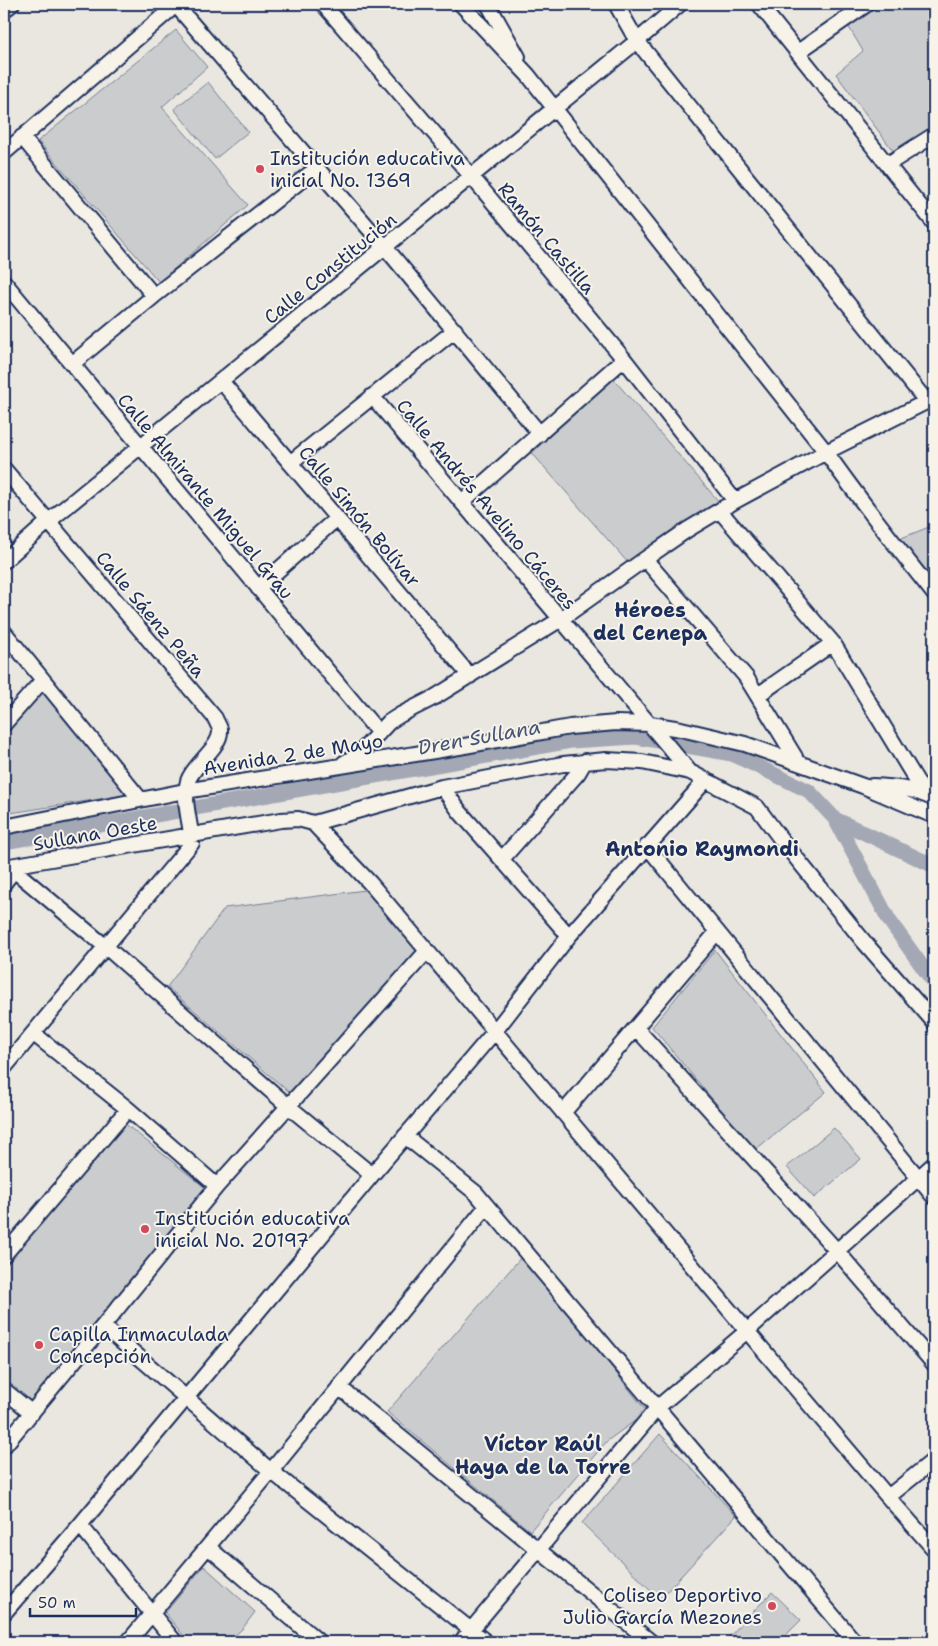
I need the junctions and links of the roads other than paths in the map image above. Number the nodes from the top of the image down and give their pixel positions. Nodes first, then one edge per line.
1 (12, 4) edge
2 (176, 4) edge
3 (323, 4) edge
4 (461, 4) edge
5 (488, 4) edge
6 (616, 4) edge
7 (680, 4) edge
8 (759, 4) edge
9 (867, 4) edge
10 (4, 10) edge
11 (637, 41) junction
12 (798, 52) junction
13 (528, 75) junction
14 (554, 109) junction
15 (934, 135) edge
16 (22, 138) junction
17 (4, 153) edge
18 (888, 164) junction
19 (317, 168) junction
20 (472, 177) junction
21 (934, 223) edge
22 (385, 247) junction
23 (4, 282) edge
24 (154, 296) junction
25 (455, 330) junction
26 (624, 359) junction
27 (72, 364) junction
28 (221, 381) junction
29 (372, 396) junction
30 (930, 399) edge
31 (540, 434) junction
32 (140, 446) junction
33 (826, 452) junction
34 (290, 463) junction
35 (4, 469) edge
36 (735, 501) junction
37 (462, 502) junction
38 (720, 511) junction
39 (337, 518) junction
40 (49, 521) junction
41 (645, 559) junction
42 (4, 561) edge
43 (258, 588) junction
44 (934, 594) edge
45 (561, 619) junction
46 (4, 632) edge
47 (834, 643) junction
48 (470, 676) junction
49 (42, 681) junction
50 (758, 695) junction
51 (4, 724) edge
52 (653, 728) junction
53 (379, 733) junction
54 (585, 761) junction
55 (795, 762) junction
56 (339, 766) junction
57 (686, 767) junction
58 (706, 780) junction
59 (863, 786) junction
60 (442, 788) junction
61 (186, 793) junction
62 (929, 796) edge
63 (140, 799) junction
64 (934, 816) edge
65 (314, 823) junction
66 (4, 827) edge
67 (191, 832) junction
68 (647, 846) junction
69 (502, 859) junction
70 (9, 868) edge
71 (4, 883) edge
72 (717, 932) junction
73 (569, 936) junction
74 (106, 947) junction
75 (427, 951) junction
76 (934, 1022) edge
77 (636, 1028) junction
78 (495, 1031) junction
79 (34, 1034) junction
80 (4, 1068) edge
81 (288, 1106) junction
82 (128, 1110) junction
83 (563, 1113) junction
84 (405, 1136) junction
85 (934, 1164) edge
86 (372, 1175) junction
87 (918, 1178) junction
88 (217, 1186) junction
89 (934, 1197) edge
90 (487, 1206) junction
91 (837, 1251) junction
92 (4, 1255) edge
93 (103, 1326) junction
94 (747, 1331) junction
95 (934, 1364) edge
96 (339, 1387) junction
97 (4, 1390) edge
98 (186, 1398) junction
99 (658, 1407) junction
100 (32, 1412) junction
101 (4, 1446) edge
102 (934, 1460) edge
103 (271, 1471) junction
104 (888, 1497) junction
105 (80, 1524) junction
106 (208, 1547) junction
107 (934, 1549) edge
108 (538, 1550) junction
109 (4, 1613) edge
110 (152, 1614) junction
111 (471, 1630) junction
112 (128, 1642) edge
113 (175, 1642) edge
114 (319, 1642) edge
115 (460, 1642) edge
116 (486, 1642) edge
117 (651, 1642) edge
118 (855, 1642) edge

1 - 10 street
2 - 16 street
2 - 19 street
3 - 20 street, Ramón Castilla
4 - 13 street
5 - 13 street
6 - 11 street
7 - 11 street, Calle Constitución
8 - 12 street
9 - 12 street
11 - 14 street, Calle Constitución
11 - 30 street
12 - 18 street
13 - 14 street
14 - 20 street, Calle Constitución
14 - 33 street
15 - 18 street
16 - 17 street
16 - 24 street
18 - 21 street
19 - 22 street
19 - 24 street
20 - 22 street, Calle Constitución
20 - 26 street, Ramón Castilla
22 - 25 street
22 - 28 street, Calle Constitución
23 - 27 street, Calle Almirante Miguel Grau
24 - 27 street
25 - 29 street
25 - 31 street
26 - 31 street
26 - 36 street, Ramón Castilla
27 - 32 street, Calle Almirante Miguel Grau
28 - 32 street, Calle Constitución
28 - 34 street, Calle Simón Bolívar
29 - 34 street
29 - 37 street, Calle Andrés Avelino Cáceres
30 - 33 street
31 - 37 street
32 - 40 street, Calle Constitución
32 - 43 street, Calle Almirante Miguel Grau
33 - 36 street
33 - 44 street
34 - 39 street, Calle Simón Bolívar
35 - 40 street, Calle Sáenz Peña
36 - 38 street
37 - 45 street, Calle Andrés Avelino Cáceres
38 - 41 street
38 - 47 street
39 - 43 street
39 - 48 street, Calle Simón Bolívar
40 - 42 street, Calle Constitución
40 - 61 street, Calle Sáenz Peña
41 - 45 street
41 - 50 street
43 - 53 street, Calle Almirante Miguel Grau
45 - 48 street
45 - 52 street, Calle Andrés Avelino Cáceres
46 - 49 street
47 - 50 street
47 - 62 street
48 - 53 street
49 - 51 street
49 - 63 street
50 - 55 street
52 - 55 street, Avenida 2 de Mayo
52 - 56 street, Avenida 2 de Mayo
52 - 57 street, Calle Andrés Avelino Cáceres
53 - 56 street
54 - 57 street
54 - 60 street
54 - 69 street
55 - 59 street, Avenida 2 de Mayo
56 - 61 street, Avenida 2 de Mayo
57 - 58 street
58 - 68 street
58 - 76 street
59 - 62 street
59 - 64 street
60 - 65 street
60 - 69 street
61 - 63 street, Avenida 2 de Mayo
61 - 67 street
63 - 66 street, Avenida 2 de Mayo
65 - 67 street, Sullana Oeste
65 - 75 street
67 - 70 street, Sullana Oeste
67 - 74 street
68 - 72 street
68 - 73 street
69 - 73 street
70 - 71 street
70 - 74 street
72 - 77 street
72 - 87 street
73 - 78 street
74 - 79 street
74 - 81 street
75 - 78 street
75 - 81 street
77 - 83 street
77 - 91 street
78 - 83 street
78 - 84 street
79 - 80 street
79 - 82 street
81 - 86 street
81 - 88 street
82 - 88 street
82 - 92 street
83 - 94 street
84 - 86 street
84 - 90 street
85 - 87 street
86 - 98 street
87 - 89 street
87 - 91 street
88 - 93 street
90 - 96 street
90 - 99 street
91 - 94 street
91 - 95 street
93 - 98 street
93 - 100 street
94 - 99 street
94 - 104 street
96 - 103 street
96 - 108 street
97 - 100 street
98 - 103 street
98 - 105 street
99 - 108 street
99 - 118 street
100 - 101 street
102 - 104 street
103 - 106 street
103 - 111 street
104 - 107 street
105 - 109 street
105 - 110 street
106 - 110 street
106 - 114 street
108 - 111 street
108 - 117 street
110 - 112 street
110 - 113 street
111 - 115 street
111 - 116 street

